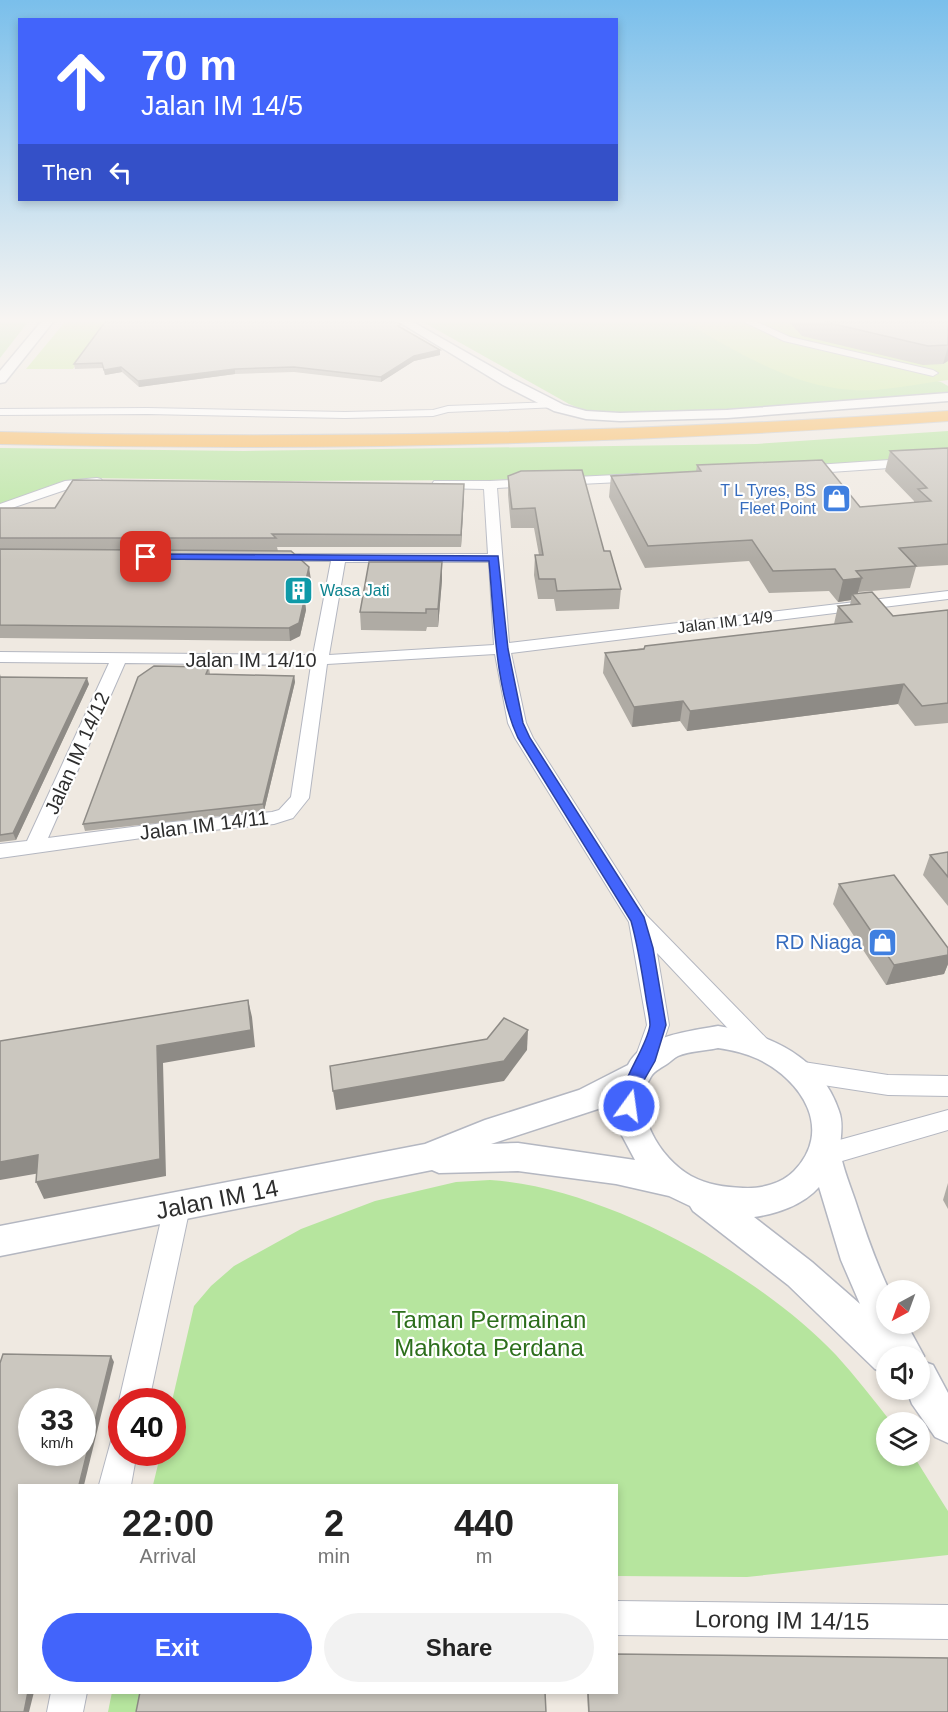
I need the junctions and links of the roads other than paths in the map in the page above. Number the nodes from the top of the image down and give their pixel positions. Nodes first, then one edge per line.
1 (548, 402) edge
2 (894, 402) edge
3 (554, 405) junction
4 (948, 408) edge
5 (0, 412) edge
6 (948, 416) edge
7 (0, 427) edge
8 (0, 438) edge
9 (948, 460) edge
10 (789, 470) edge
11 (650, 477) edge
12 (113, 482) edge
13 (420, 484) edge
14 (490, 485) junction
15 (0, 508) edge
16 (259, 558) edge
17 (339, 558) junction
18 (494, 558) junction
19 (948, 595) edge
20 (502, 649) junction
21 (0, 657) edge
22 (119, 659) junction
23 (320, 660) junction
24 (34, 847) junction
25 (0, 851) edge
26 (639, 920) junction
27 (760, 1047) junction
28 (642, 1068) junction
29 (798, 1071) junction
30 (948, 1086) edge
31 (948, 1119) edge
32 (825, 1155) junction
33 (434, 1156) junction
34 (678, 1184) junction
35 (177, 1207) junction
36 (0, 1241) edge
37 (876, 1299) edge
38 (878, 1346) edge
39 (137, 1388) edge
40 (930, 1399) edge
41 (948, 1424) edge
42 (119, 1466) edge
43 (115, 1484) edge
44 (618, 1618) edge
45 (948, 1622) edge
46 (69, 1694) edge
47 (65, 1712) edge

1 - 3 street
2 - 3 street
3 - 5 street
4 - 7 highway
6 - 8 highway
9 - 10 street
11 - 14 street
12 - 15 street
13 - 14 street
14 - 18 street
16 - 17 street
17 - 18 street
17 - 23 street, Jalan IM 14/11
18 - 20 street
19 - 20 street, Jalan IM 14/9
20 - 23 street, Jalan IM 14/10
20 - 26 street
21 - 22 street, Jalan IM 14/10
22 - 23 street, Jalan IM 14/10
22 - 24 street, Jalan IM 14/12
23 - 24 street, Jalan IM 14/11
24 - 25 street, Jalan IM 14/11
26 - 27 street
26 - 28 street
27 - 28 street
27 - 29 street
28 - 33 street
28 - 34 street
29 - 30 street
29 - 32 street
31 - 32 street
32 - 34 street
32 - 37 street
33 - 34 street
33 - 35 street, Jalan IM 14
34 - 38 street
35 - 36 street, Jalan IM 14
35 - 39 street
40 - 41 street
42 - 43 street
44 - 45 street, Lorong IM 14/15
46 - 47 street

